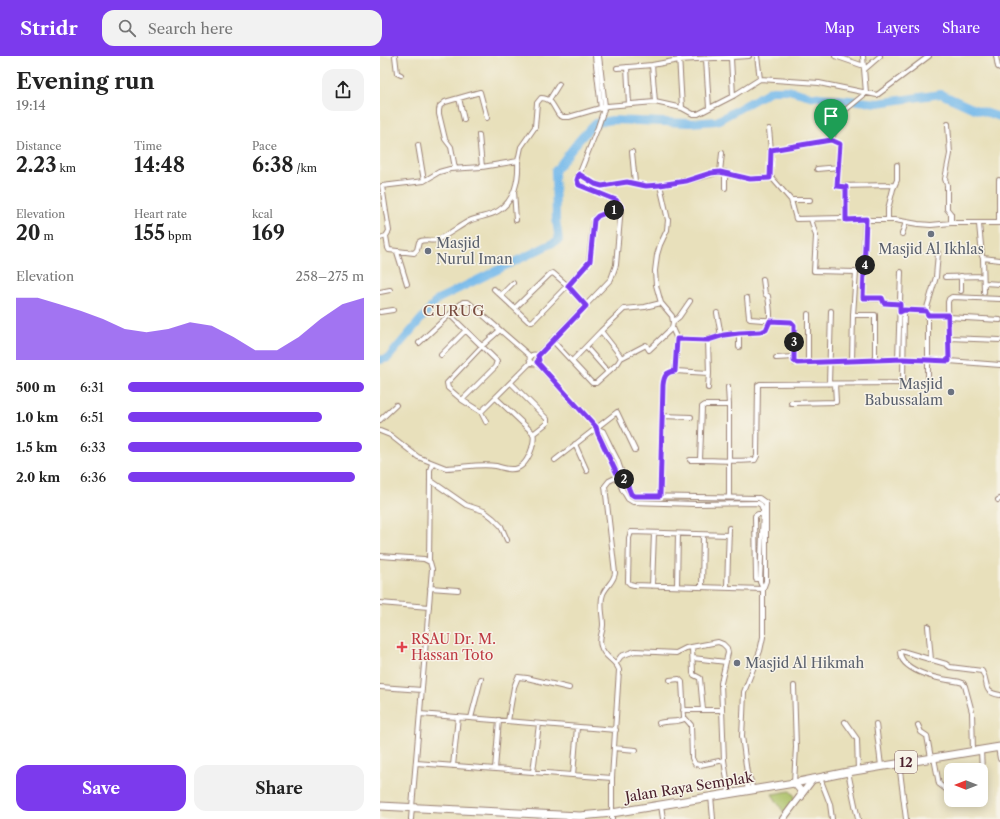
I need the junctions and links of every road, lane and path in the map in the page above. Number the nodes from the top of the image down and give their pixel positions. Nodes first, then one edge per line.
1 (395, 56) edge
2 (595, 56) edge
3 (599, 56) edge
4 (749, 56) edge
5 (757, 56) edge
6 (835, 56) edge
7 (863, 56) edge
8 (880, 56) edge
9 (929, 56) edge
10 (996, 56) edge
11 (679, 58) edge
12 (730, 58) junction
13 (706, 59) junction
14 (652, 65) junction
15 (627, 67) junction
16 (865, 67) junction
17 (617, 68) dead end
18 (1000, 68) edge
19 (401, 75) dead end
20 (760, 79) junction
21 (559, 84) dead end
22 (865, 94) junction
23 (733, 96) junction
24 (459, 98) junction
25 (549, 100) junction
26 (655, 102) junction
27 (629, 104) junction
28 (602, 107) junction
29 (682, 108) junction
30 (709, 108) junction
31 (487, 118) dead end
32 (464, 120) dead end
33 (948, 124) dead end
34 (769, 129) dead end
35 (479, 134) dead end
36 (831, 140) junction
37 (418, 145) dead end
38 (771, 150) junction
39 (632, 152) dead end
40 (722, 153) dead end
41 (518, 161) junction
42 (897, 165) dead end
43 (482, 167) junction
44 (839, 167) junction
45 (455, 168) junction
46 (817, 169) dead end
47 (723, 172) junction
48 (579, 174) junction
49 (770, 178) junction
50 (999, 180) edge
51 (424, 181) junction
52 (635, 183) junction
53 (660, 185) junction
54 (894, 185) junction
55 (381, 186) edge
56 (846, 187) junction
57 (725, 188) dead end
58 (514, 190) junction
59 (791, 200) junction
60 (810, 200) dead end
61 (621, 207) junction
62 (811, 219) junction
63 (866, 219) junction
64 (516, 220) dead end
65 (846, 220) junction
66 (888, 220) junction
67 (906, 222) junction
68 (951, 223) junction
69 (999, 223) edge
70 (979, 224) junction
71 (902, 234) dead end
72 (386, 236) junction
73 (380, 238) edge
74 (396, 252) junction
75 (938, 253) dead end
76 (983, 258) junction
77 (1000, 260) edge
78 (901, 272) dead end
79 (961, 276) junction
80 (983, 276) junction
81 (945, 277) dead end
82 (763, 279) dead end
83 (513, 283) dead end
84 (984, 283) junction
85 (407, 284) dead end
86 (1000, 284) edge
87 (568, 286) junction
88 (494, 289) dead end
89 (390, 290) dead end
90 (961, 291) dead end
91 (380, 292) edge
92 (984, 292) dead end
93 (501, 295) junction
94 (747, 298) dead end
95 (1000, 299) edge
96 (690, 301) dead end
97 (661, 302) junction
98 (900, 304) junction
99 (586, 306) junction
100 (515, 308) junction
101 (393, 310) dead end
102 (902, 311) junction
103 (380, 312) edge
104 (831, 312) dead end
105 (717, 313) dead end
106 (927, 313) junction
107 (808, 314) dead end
108 (450, 315) junction
109 (853, 315) junction
110 (948, 316) junction
111 (1000, 320) edge
112 (770, 321) junction
113 (673, 322) junction
114 (672, 328) junction
115 (500, 330) junction
116 (465, 331) junction
117 (601, 331) junction
118 (739, 333) junction
119 (721, 336) junction
120 (948, 338) junction
121 (677, 339) junction
122 (552, 340) junction
123 (708, 340) junction
124 (1000, 340) edge
125 (419, 343) dead end
126 (482, 346) junction
127 (739, 346) dead end
128 (586, 347) junction
129 (442, 355) dead end
130 (538, 356) junction
131 (531, 357) junction
132 (794, 357) junction
133 (621, 358) junction
134 (776, 358) dead end
135 (901, 359) junction
136 (572, 360) junction
137 (875, 360) junction
138 (928, 360) junction
139 (949, 361) junction
140 (531, 362) junction
141 (537, 362) junction
142 (830, 362) junction
143 (852, 362) junction
144 (808, 363) junction
145 (1000, 365) edge
146 (675, 371) junction
147 (608, 372) junction
148 (709, 373) junction
149 (928, 376) dead end
150 (511, 383) junction
151 (829, 384) junction
152 (835, 384) junction
153 (728, 387) dead end
154 (708, 388) dead end
155 (496, 398) junction
156 (462, 400) junction
157 (791, 403) dead end
158 (729, 405) junction
159 (396, 406) dead end
160 (481, 412) junction
161 (662, 416) junction
162 (691, 417) dead end
163 (380, 420) edge
164 (486, 422) dead end
165 (597, 428) junction
166 (380, 431) edge
167 (534, 434) junction
168 (575, 444) junction
169 (635, 450) dead end
170 (555, 460) dead end
171 (690, 460) dead end
172 (700, 460) junction
173 (728, 460) junction
174 (432, 464) junction
175 (587, 471) dead end
176 (623, 474) junction
177 (618, 476) junction
178 (430, 480) junction
179 (660, 496) junction
180 (696, 497) junction
181 (729, 497) junction
182 (696, 504) junction
183 (762, 514) junction
184 (729, 528) dead end
185 (654, 533) junction
186 (678, 534) junction
187 (703, 534) junction
188 (729, 535) junction
189 (507, 540) dead end
190 (380, 556) edge
191 (429, 561) junction
192 (760, 579) junction
193 (652, 586) junction
194 (677, 586) junction
195 (702, 587) junction
196 (430, 588) junction
197 (728, 588) junction
198 (763, 589) junction
199 (458, 590) dead end
200 (380, 603) edge
201 (429, 607) junction
202 (928, 626) dead end
203 (692, 648) junction
204 (693, 658) junction
205 (931, 660) junction
206 (726, 662) junction
207 (616, 663) junction
208 (481, 679) dead end
209 (670, 680) dead end
210 (794, 686) dead end
211 (380, 687) edge
212 (569, 688) dead end
213 (422, 690) junction
214 (1000, 695) edge
215 (683, 710) junction
216 (703, 710) junction
217 (722, 710) junction
218 (420, 714) junction
219 (458, 717) junction
220 (470, 718) junction
221 (684, 719) junction
222 (499, 720) junction
223 (508, 721) junction
224 (845, 722) dead end
225 (659, 723) dead end
226 (539, 724) junction
227 (876, 724) dead end
228 (918, 725) dead end
229 (577, 727) junction
230 (616, 730) junction
231 (999, 747) edge
232 (614, 748) junction
233 (636, 750) dead end
234 (977, 751) junction
235 (932, 758) junction
236 (1000, 759) edge
237 (724, 760) junction
238 (416, 763) junction
239 (899, 763) junction
240 (980, 763) edge
241 (453, 766) junction
242 (881, 766) junction
243 (494, 769) junction
244 (858, 770) junction
245 (533, 772) junction
246 (848, 772) junction
247 (573, 775) junction
248 (612, 778) junction
249 (817, 778) junction
250 (794, 783) junction
251 (944, 788) edge
252 (750, 789) junction
253 (729, 794) junction
254 (711, 796) junction
255 (801, 797) junction
256 (661, 805) junction
257 (380, 806) edge
258 (411, 808) junction
259 (612, 816) edge
260 (411, 819) edge
261 (663, 819) edge
262 (713, 819) edge
263 (784, 819) edge
264 (832, 819) edge
265 (858, 819) edge
266 (906, 819) edge

1 - 19 street
2 - 28 street
3 - 28 street
4 - 12 street
5 - 20 street
6 - 16 street
7 - 16 street
8 - 16 street
9 - 22 street
10 - 18 street
11 - 13 street
11 - 14 street
11 - 29 street
12 - 13 street
12 - 23 street
13 - 30 street
14 - 15 street
14 - 26 street
15 - 17 street
15 - 27 street
16 - 22 street
20 - 22 street
20 - 23 street
21 - 25 street
22 - 36 street
23 - 30 street
24 - 31 street
24 - 32 street
24 - 45 street
25 - 28 street
25 - 41 street
26 - 27 street
26 - 29 street
27 - 28 street
28 - 48 street
29 - 30 street
33 - 68 street
34 - 38 street
35 - 43 street
36 - 38 street
36 - 44 street
37 - 51 street
38 - 49 street
39 - 52 street
40 - 47 street
41 - 43 street
41 - 58 street
42 - 54 street
43 - 45 street
44 - 46 street
44 - 56 street
45 - 51 street
47 - 49 street
47 - 53 street
47 - 57 street
48 - 52 street
48 - 61 street
49 - 59 street
50 - 69 street
51 - 55 street
52 - 53 street
53 - 97 street
54 - 56 street
54 - 66 street
55 - 72 street
56 - 65 street
58 - 64 street
58 - 74 street
59 - 60 street
59 - 62 street
61 - 87 street
61 - 99 street
62 - 65 street
62 - 109 street
63 - 65 street
63 - 66 street
63 - 98 street
66 - 67 street
67 - 68 street
67 - 71 street
68 - 70 street
69 - 70 street
70 - 76 street
72 - 73 street
72 - 74 street
74 - 85 street
75 - 106 street
76 - 77 street
76 - 80 street
78 - 98 street
79 - 80 street
79 - 81 street
79 - 90 street
80 - 84 street
82 - 112 street
83 - 93 street
84 - 86 street
84 - 92 street
87 - 99 street
87 - 100 street
87 - 100 street
88 - 93 street
89 - 91 street
93 - 100 street
94 - 112 street
95 - 110 street
96 - 113 street
97 - 113 street
97 - 117 street
98 - 102 street
99 - 122 street
101 - 103 street
102 - 106 street
102 - 135 street
104 - 142 street
105 - 119 street
106 - 110 street
106 - 138 street
107 - 144 street
108 - 115 street
108 - 116 street
108 - 125 street
109 - 137 street
109 - 143 street
110 - 111 street
110 - 120 street
112 - 118 street
112 - 132 street
113 - 114 street
114 - 121 street
114 - 133 street
115 - 126 street
115 - 131 street
116 - 126 street
116 - 129 street
117 - 128 street
117 - 133 street
118 - 119 street
118 - 127 street
119 - 123 street
120 - 124 street
120 - 139 street
121 - 123 street
121 - 146 street
122 - 130 street
122 - 136 street
123 - 148 street
126 - 156 street
126 - 156 street
128 - 136 street
128 - 147 street
130 - 131 street
130 - 141 street
131 - 140 street
132 - 134 street
132 - 144 street
133 - 147 street
135 - 137 street
135 - 138 street
135 - 152 street
136 - 147 street
137 - 143 street
138 - 139 street
138 - 149 street
139 - 145 street
140 - 141 street
140 - 150 street
141 - 165 street
142 - 143 street
142 - 144 street
142 - 151 street
146 - 148 street
146 - 161 street
148 - 154 street
150 - 155 street
150 - 167 street
151 - 152 street
151 - 173 street
152 - 157 street
153 - 158 street
155 - 160 street
155 - 167 street
156 - 160 street
158 - 172 street
158 - 173 street
159 - 163 street
160 - 164 street
161 - 162 street
161 - 179 street
165 - 168 street
165 - 169 street
165 - 176 street
165 - 177 street
166 - 174 street
167 - 174 street
168 - 170 street
168 - 175 street
171 - 172 street
172 - 173 street
173 - 181 street
174 - 178 street
176 - 177 street
176 - 179 street
177 - 182 street
177 - 207 street
178 - 189 street
178 - 191 street
179 - 180 street
180 - 181 street
180 - 182 street
181 - 198 street
182 - 183 street
183 - 192 street
183 - 192 street
184 - 188 street
185 - 186 street
185 - 193 street
185 - 193 street
186 - 187 street
186 - 194 street
187 - 188 street
187 - 195 street
188 - 197 street
190 - 191 street
191 - 196 street
192 - 198 street
193 - 194 street
194 - 195 street
195 - 197 street
196 - 199 street
196 - 201 street
197 - 198 street
198 - 252 street
200 - 201 street
201 - 213 street
202 - 205 street
203 - 204 street
203 - 206 street
203 - 207 street
204 - 206 street
204 - 216 street
205 - 214 street
205 - 234 street
206 - 217 street
207 - 230 street
208 - 220 street
209 - 215 street
210 - 250 street
211 - 213 street
212 - 223 street
213 - 218 street
215 - 216 street
215 - 221 street
216 - 217 street
217 - 237 street
218 - 219 street
218 - 238 street
219 - 220 street
219 - 241 street
220 - 222 street
221 - 225 street
221 - 237 street
222 - 223 street
222 - 243 street
223 - 226 street
224 - 244 street
226 - 229 street
226 - 245 street
227 - 242 street
228 - 235 street
229 - 230 street
229 - 247 street
230 - 232 street
231 - 234 main road, Jalan Raya Semplak / 12
231 - 236 street
232 - 233 street
232 - 248 street
234 - 235 main road, Jalan Raya Semplak / 12
234 - 240 street
235 - 239 main road, Jalan Raya Semplak / 12
235 - 251 street
237 - 253 street
238 - 241 street
238 - 258 street
239 - 242 main road, Jalan Raya Semplak / 12
239 - 266 street
241 - 243 street
242 - 244 main road, Jalan Raya Semplak / 12
243 - 245 street
244 - 246 main road, Jalan Raya Semplak / 12
245 - 247 street
246 - 249 main road, Jalan Raya Semplak / 12
246 - 265 street
247 - 248 street
248 - 259 street
249 - 250 main road, Jalan Raya Semplak
249 - 255 main road
249 - 264 street
250 - 252 main road, Jalan Raya Semplak
250 - 255 main road
252 - 253 main road, Jalan Raya Semplak
253 - 254 main road, Jalan Raya Semplak
254 - 256 main road, Jalan Raya Semplak
254 - 262 street
255 - 263 main road
256 - 259 main road, Jalan Raya Semplak
256 - 261 street
257 - 258 main road, Jalan Raya Semplak
258 - 259 main road, Jalan Raya Semplak
258 - 260 street

